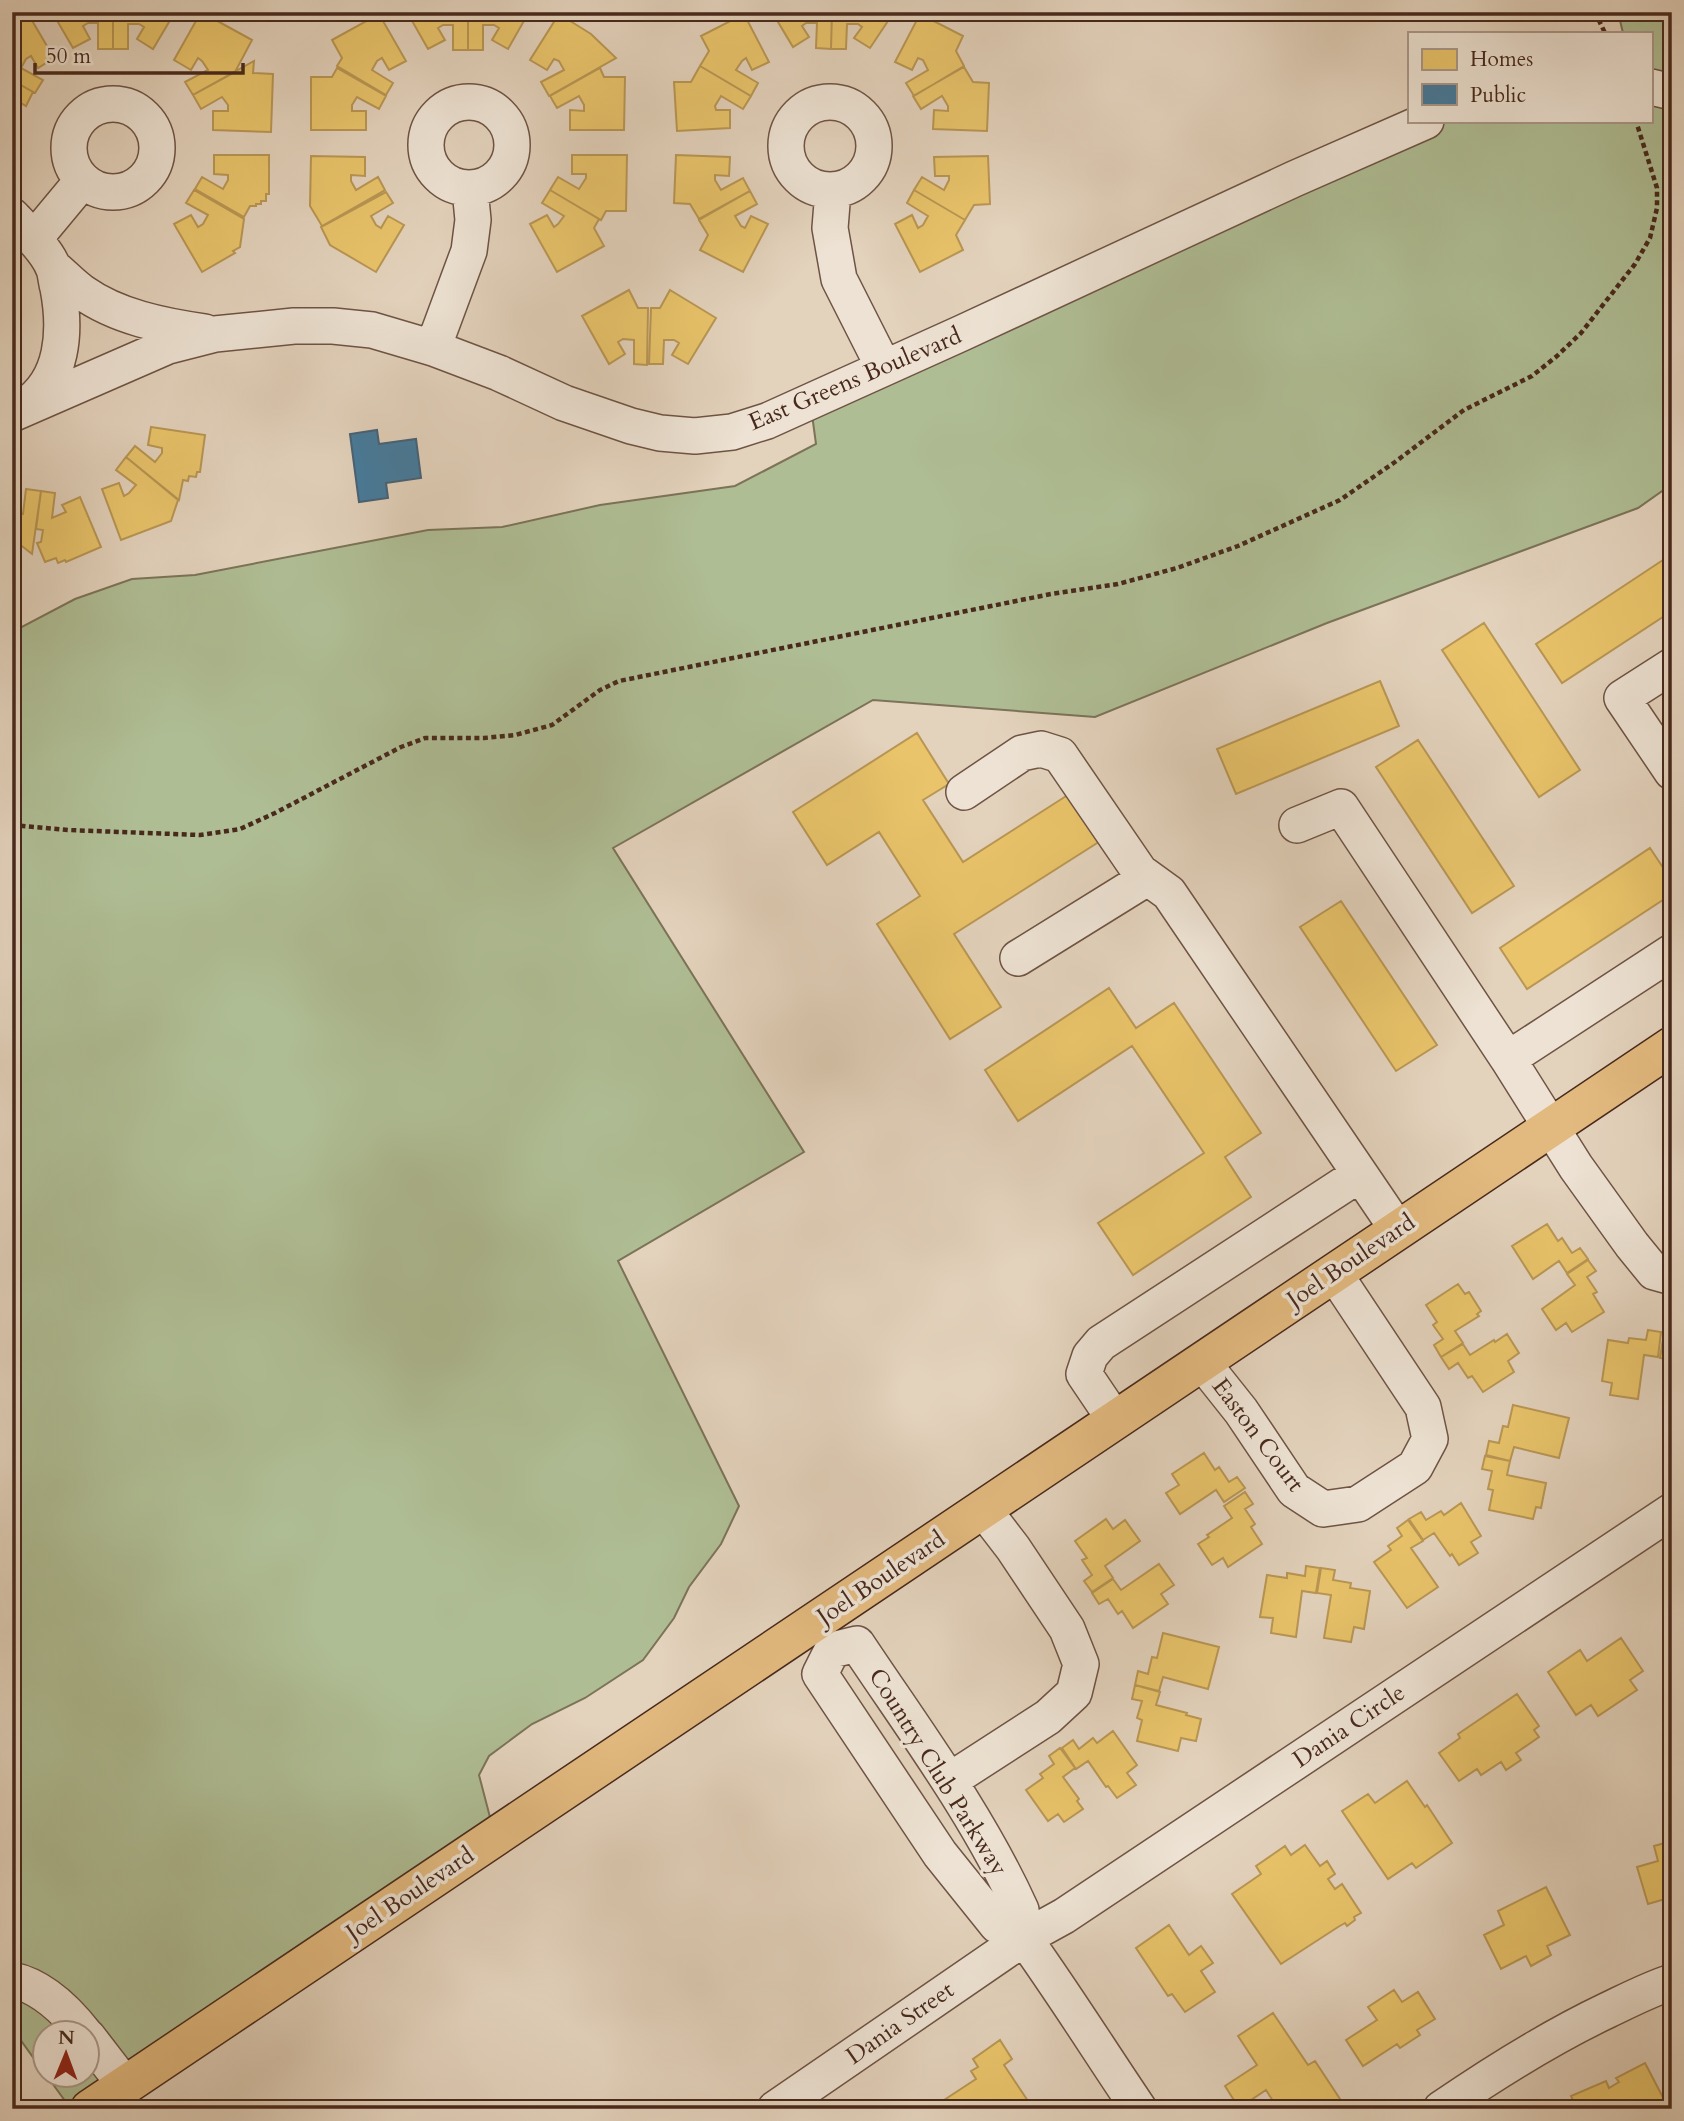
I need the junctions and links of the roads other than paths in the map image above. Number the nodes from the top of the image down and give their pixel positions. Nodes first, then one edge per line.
1 (1652, 87) edge
2 (1672, 92) edge
3 (1424, 122) edge
4 (83, 180) dead end
5 (470, 189) dead end
6 (834, 191) dead end
7 (23, 227) edge
8 (53, 267) junction
9 (215, 334) junction
10 (433, 348) junction
11 (884, 368) junction
12 (12, 414) edge
13 (1672, 666) edge
14 (1668, 758) edge
15 (964, 792) dead end
16 (1297, 825) dead end
17 (1147, 878) junction
18 (1672, 951) edge
19 (1018, 958) dead end
20 (1672, 1046) edge
21 (1508, 1059) junction
22 (1552, 1126) junction
23 (1360, 1174) junction
24 (1398, 1230) junction
25 (1335, 1273) junction
26 (1672, 1277) edge
27 (1202, 1362) junction
28 (1115, 1420) junction
29 (984, 1508) junction
30 (1672, 1511) edge
31 (823, 1636) junction
32 (949, 1781) junction
33 (1019, 1931) junction
34 (12, 1980) edge
35 (1672, 1982) edge
36 (71, 2020) edge
37 (102, 2056) edge
38 (125, 2085) junction
39 (90, 2109) edge
40 (775, 2109) edge
41 (1139, 2109) edge
42 (1441, 2109) edge

1 - 2 street
3 - 11 street, East Greens Boulevard
4 - 7 street
5 - 10 street
6 - 11 street
7 - 8 street
8 - 9 street, East Greens Boulevard
8 - 12 street
9 - 10 street, East Greens Boulevard
9 - 12 street, East Greens Boulevard
10 - 11 street, East Greens Boulevard
13 - 14 street
15 - 17 street
16 - 21 street
17 - 19 street
17 - 23 street
18 - 21 street
20 - 22 main road, Joel Boulevard
21 - 22 street
22 - 24 main road, Joel Boulevard
22 - 26 street
23 - 24 street
23 - 28 street
24 - 25 main road, Joel Boulevard
25 - 27 main road, Joel Boulevard
25 - 27 street, Easton Court
27 - 28 main road, Joel Boulevard
28 - 29 main road, Joel Boulevard
29 - 31 main road, Joel Boulevard
29 - 32 street
30 - 33 street, Dania Circle
31 - 32 street, Country Club Parkway
31 - 33 street, Country Club Parkway
31 - 38 main road, Joel Boulevard
32 - 33 street, Country Club Parkway
33 - 40 street, Dania Street
33 - 41 street
34 - 36 street
35 - 42 street
37 - 38 street
38 - 39 main road, Joel Boulevard

